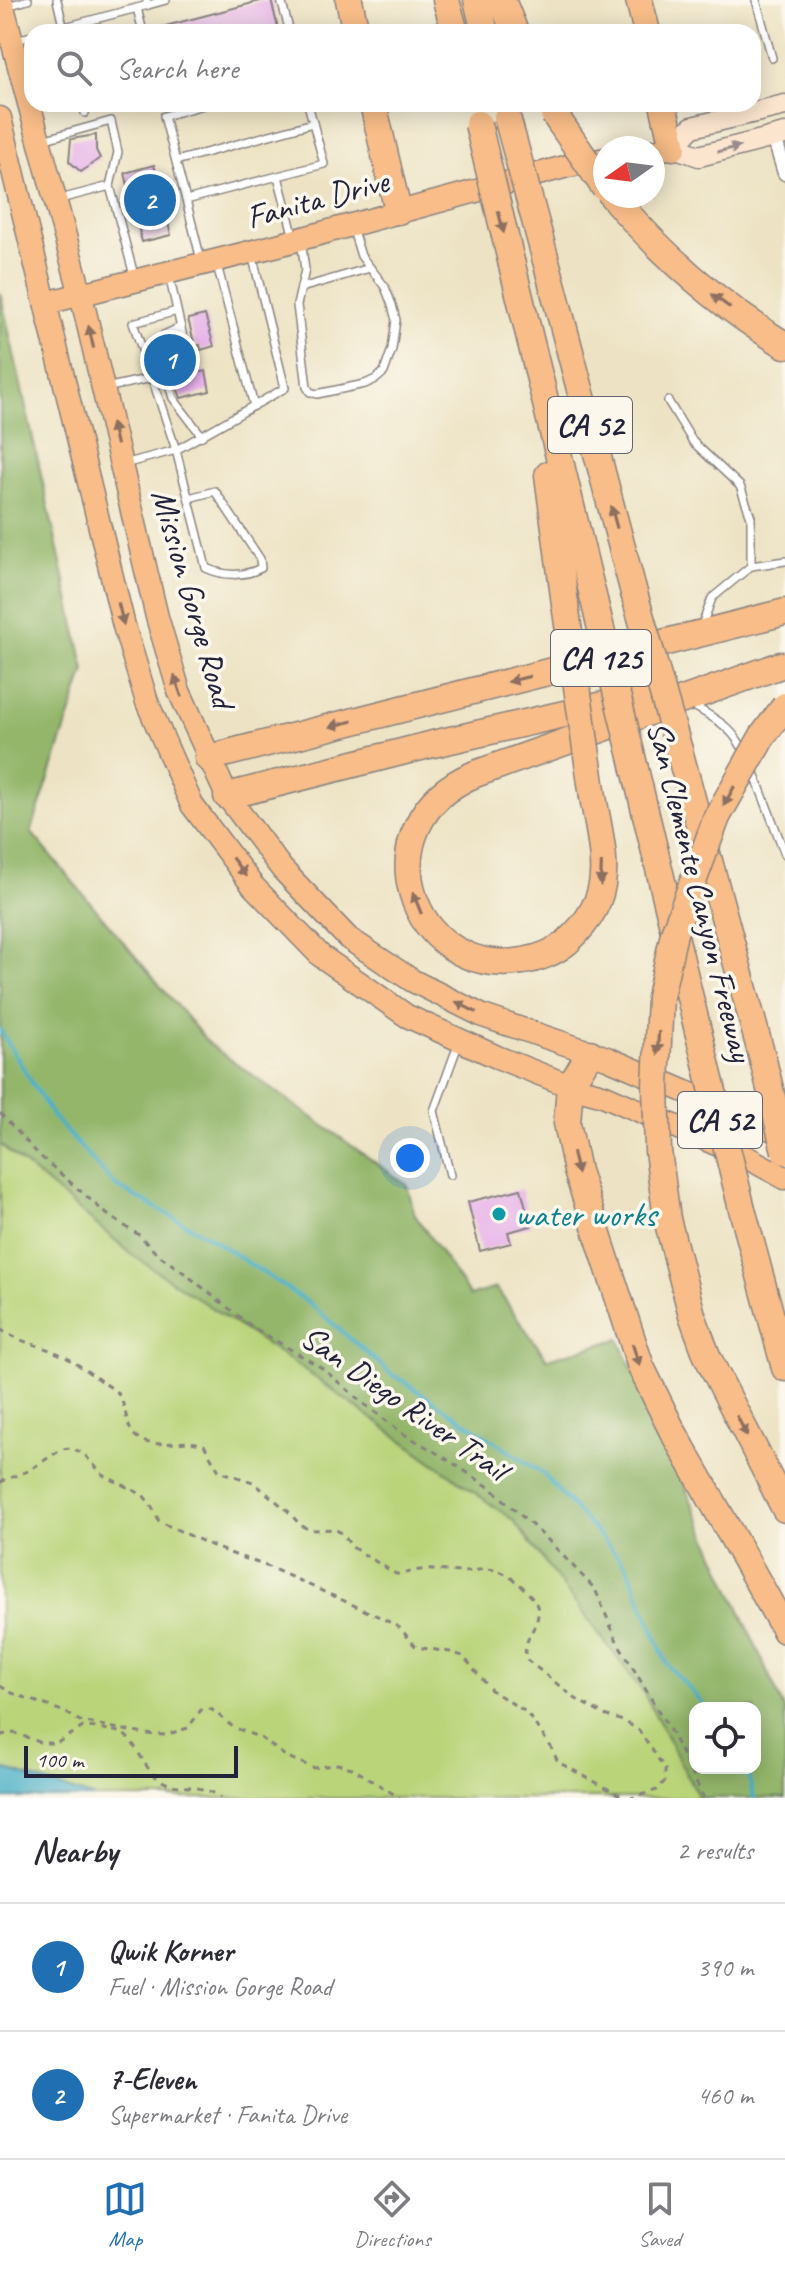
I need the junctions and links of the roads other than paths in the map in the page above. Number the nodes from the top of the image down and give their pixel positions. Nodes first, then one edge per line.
1 (28, 0) edge
2 (57, 0) edge
3 (166, 0) edge
4 (281, 0) edge
5 (349, 0) edge
6 (446, 0) edge
7 (477, 0) edge
8 (502, 0) edge
9 (639, 0) edge
10 (756, 0) edge
11 (147, 2) edge
12 (2, 3) edge
13 (137, 8) junction
14 (63, 24) edge
15 (84, 24) edge
16 (141, 24) edge
17 (288, 24) edge
18 (354, 24) edge
19 (453, 24) edge
20 (483, 24) edge
21 (512, 24) edge
22 (645, 24) edge
23 (22, 38) edge
24 (772, 58) dead end
25 (785, 105) edge
26 (761, 111) edge
27 (33, 112) edge
28 (163, 112) edge
29 (178, 112) edge
30 (310, 112) edge
31 (375, 112) edge
32 (506, 112) edge
33 (553, 112) edge
34 (663, 112) edge
35 (755, 112) edge
36 (475, 114) edge
37 (164, 116) junction
38 (0, 118) edge
39 (313, 123) junction
40 (663, 136) edge
41 (780, 136) edge
42 (38, 141) junction
43 (665, 147) edge
44 (665, 149) edge
45 (176, 161) junction
46 (593, 161) edge
47 (593, 170) edge
48 (785, 173) edge
49 (278, 176) junction
50 (110, 186) junction
51 (56, 200) junction
52 (186, 200) junction
53 (622, 208) edge
54 (398, 211) junction
55 (352, 225) junction
56 (297, 240) junction
57 (251, 252) junction
58 (209, 263) junction
59 (370, 268) junction
60 (168, 273) junction
61 (135, 281) junction
62 (301, 288) junction
63 (81, 295) junction
64 (46, 303) junction
65 (177, 311) junction
66 (181, 327) junction
67 (528, 332) junction
68 (164, 335) dead end
69 (151, 343) dead end
70 (185, 345) junction
71 (785, 345) edge
72 (142, 348) junction
73 (173, 351) dead end
74 (159, 357) dead end
75 (147, 362) junction
76 (166, 374) junction
77 (152, 378) junction
78 (66, 383) junction
79 (103, 389) junction
80 (668, 401) dead end
81 (254, 406) junction
82 (202, 436) junction
83 (176, 450) junction
84 (121, 465) junction
85 (189, 498) junction
86 (785, 561) edge
87 (751, 566) junction
88 (785, 612) edge
89 (699, 633) junction
90 (783, 664) edge
91 (683, 699) junction
92 (785, 706) edge
93 (208, 758) junction
94 (174, 767) junction
95 (227, 796) junction
96 (192, 805) junction
97 (785, 854) edge
98 (460, 1040) junction
99 (590, 1053) junction
100 (570, 1086) junction
101 (785, 1136) edge
102 (785, 1151) edge
103 (450, 1175) dead end
104 (785, 1178) edge
105 (785, 1368) edge
106 (785, 1509) edge
107 (785, 1630) edge

1 - 12 lane
2 - 14 lane
3 - 11 lane
4 - 17 lane
5 - 18 highway
6 - 19 highway
7 - 20 highway
8 - 21 highway
9 - 22 highway
10 - 24 lane
11 - 13 lane
12 - 23 main road, Mission Gorge Road
13 - 15 lane
13 - 16 lane
25 - 26 main road
27 - 42 main road, Mission Gorge Road
28 - 37 lane
29 - 37 lane
30 - 39 lane
31 - 54 highway
102 -> 32 highway, San Clemente Canyon Freeway / CA 52, bridge
33 - 47 highway, bridge
34 - 40 highway
35 - 43 main road
36 -> 67 highway, San Clemente Canyon Freeway / CA 52, bridge
37 - 45 lane
38 - 64 main road, Mission Gorge Road
39 - 45 lane
39 - 49 lane
44 -> 41 main road
41 - 48 street
42 - 50 lane
42 - 51 main road, Mission Gorge Road
45 - 52 lane
46 - 54 main road, Fanita Drive
49 - 52 lane
49 - 56 lane
50 - 51 lane
50 - 61 lane
51 - 63 main road, Mission Gorge Road
52 - 58 lane
71 -> 53 highway
54 - 55 main road, Fanita Drive
55 - 56 main road, Fanita Drive
55 - 59 lane
56 - 57 main road, Fanita Drive
56 - 62 lane
57 - 58 main road, Fanita Drive
57 - 81 lane
58 - 60 main road, Fanita Drive
58 - 81 lane
59 - 62 lane
59 - 62 lane
60 - 61 main road, Fanita Drive
60 - 65 lane
61 - 63 main road, Fanita Drive
63 - 64 main road, Fanita Drive
79 -> 63 main road, Mission Gorge Road
64 - 78 main road, Mission Gorge Road
65 - 66 lane
65 - 72 lane
66 - 68 lane
66 - 70 lane
67 -> 91 highway, bridge
67 - 105 highway, San Clemente Canyon Freeway / CA 52, bridge
69 - 72 lane
70 - 73 lane
70 - 76 lane
72 - 75 lane
74 - 75 lane
75 - 77 lane
76 - 77 lane
76 - 82 lane
77 - 79 lane
77 - 83 lane
78 - 84 main road
78 -> 94 main road, Mission Gorge Road
84 -> 79 main road, Mission Gorge Road
80 - 87 lane
81 - 82 lane
82 - 83 lane
83 - 84 lane
83 - 85 lane
93 -> 84 main road, Mission Gorge Road
85 - 85 lane
86 - 87 lane
87 - 89 lane
88 - 89 highway, CA 125
89 -> 93 highway, CA 125
90 - 91 highway
90 - 95 highway, CA 125
91 - 97 lane
92 -> 106 highway, bridge
93 - 94 main road, CA 125
93 - 95 main road, Mission Gorge Road
94 - 96 main road, Mission Gorge Road
95 - 96 main road, CA 125
99 -> 95 main road, Mission Gorge Road
96 -> 98 main road, Mission Gorge Road
98 - 100 main road, Mission Gorge Road
98 - 103 lane
99 - 100 highway
99 - 101 main road, Mission Gorge Road
100 - 104 main road, Mission Gorge Road
100 -> 107 highway

